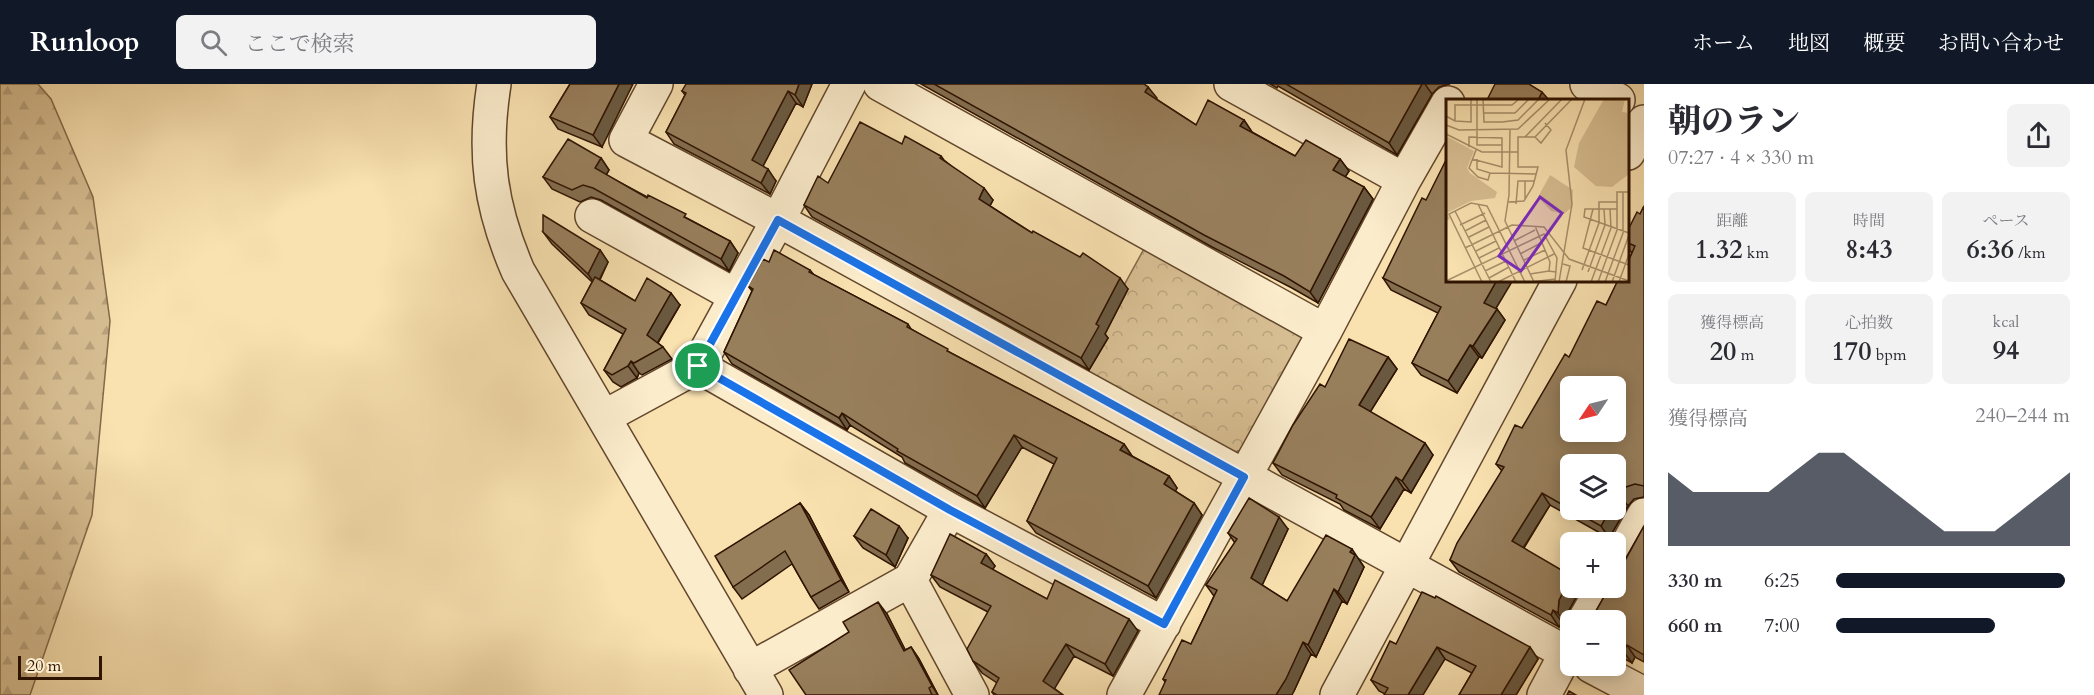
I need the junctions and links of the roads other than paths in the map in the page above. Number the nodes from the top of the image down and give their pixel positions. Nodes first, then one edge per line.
1 (494, 84) edge
2 (656, 84) edge
3 (849, 84) edge
4 (880, 84) edge
5 (1231, 84) edge
6 (1459, 84) edge
7 (1587, 84) edge
8 (1450, 99) edge
9 (1616, 99) edge
10 (1446, 106) edge
11 (1629, 106) edge
12 (1644, 114) edge
13 (1644, 122) edge
14 (1629, 151) edge
15 (1404, 180) junction
16 (592, 216) dead end
17 (778, 220) junction
18 (1559, 282) edge
19 (736, 296) junction
20 (1325, 331) junction
21 (698, 366) junction
22 (604, 417) junction
23 (1244, 477) junction
24 (950, 510) junction
25 (1644, 515) edge
26 (1626, 547) edge
27 (1408, 566) junction
28 (910, 580) junction
29 (1164, 624) junction
30 (1560, 647) edge
31 (1560, 674) edge
32 (1612, 676) edge
33 (758, 682) edge
34 (1644, 694) edge
35 (972, 695) edge
36 (1124, 695) edge
37 (1337, 695) edge
38 (1544, 695) edge

1 - 22 street
2 - 17 street
3 - 17 street
4 - 20 street
5 - 15 street
6 - 8 street
7 - 9 street
10 - 15 street
11 - 12 street
13 - 14 street
15 - 20 street
16 - 19 street
17 - 19 street
17 - 23 street
18 - 27 street
19 - 21 street
20 - 23 street
21 - 22 street
21 - 24 street
22 - 33 street
23 - 27 street
23 - 29 street
24 - 28 street
24 - 29 street
25 - 26 street
27 - 30 street
27 - 37 street
28 - 33 street
28 - 35 street
29 - 36 street
31 - 38 street
32 - 34 street

